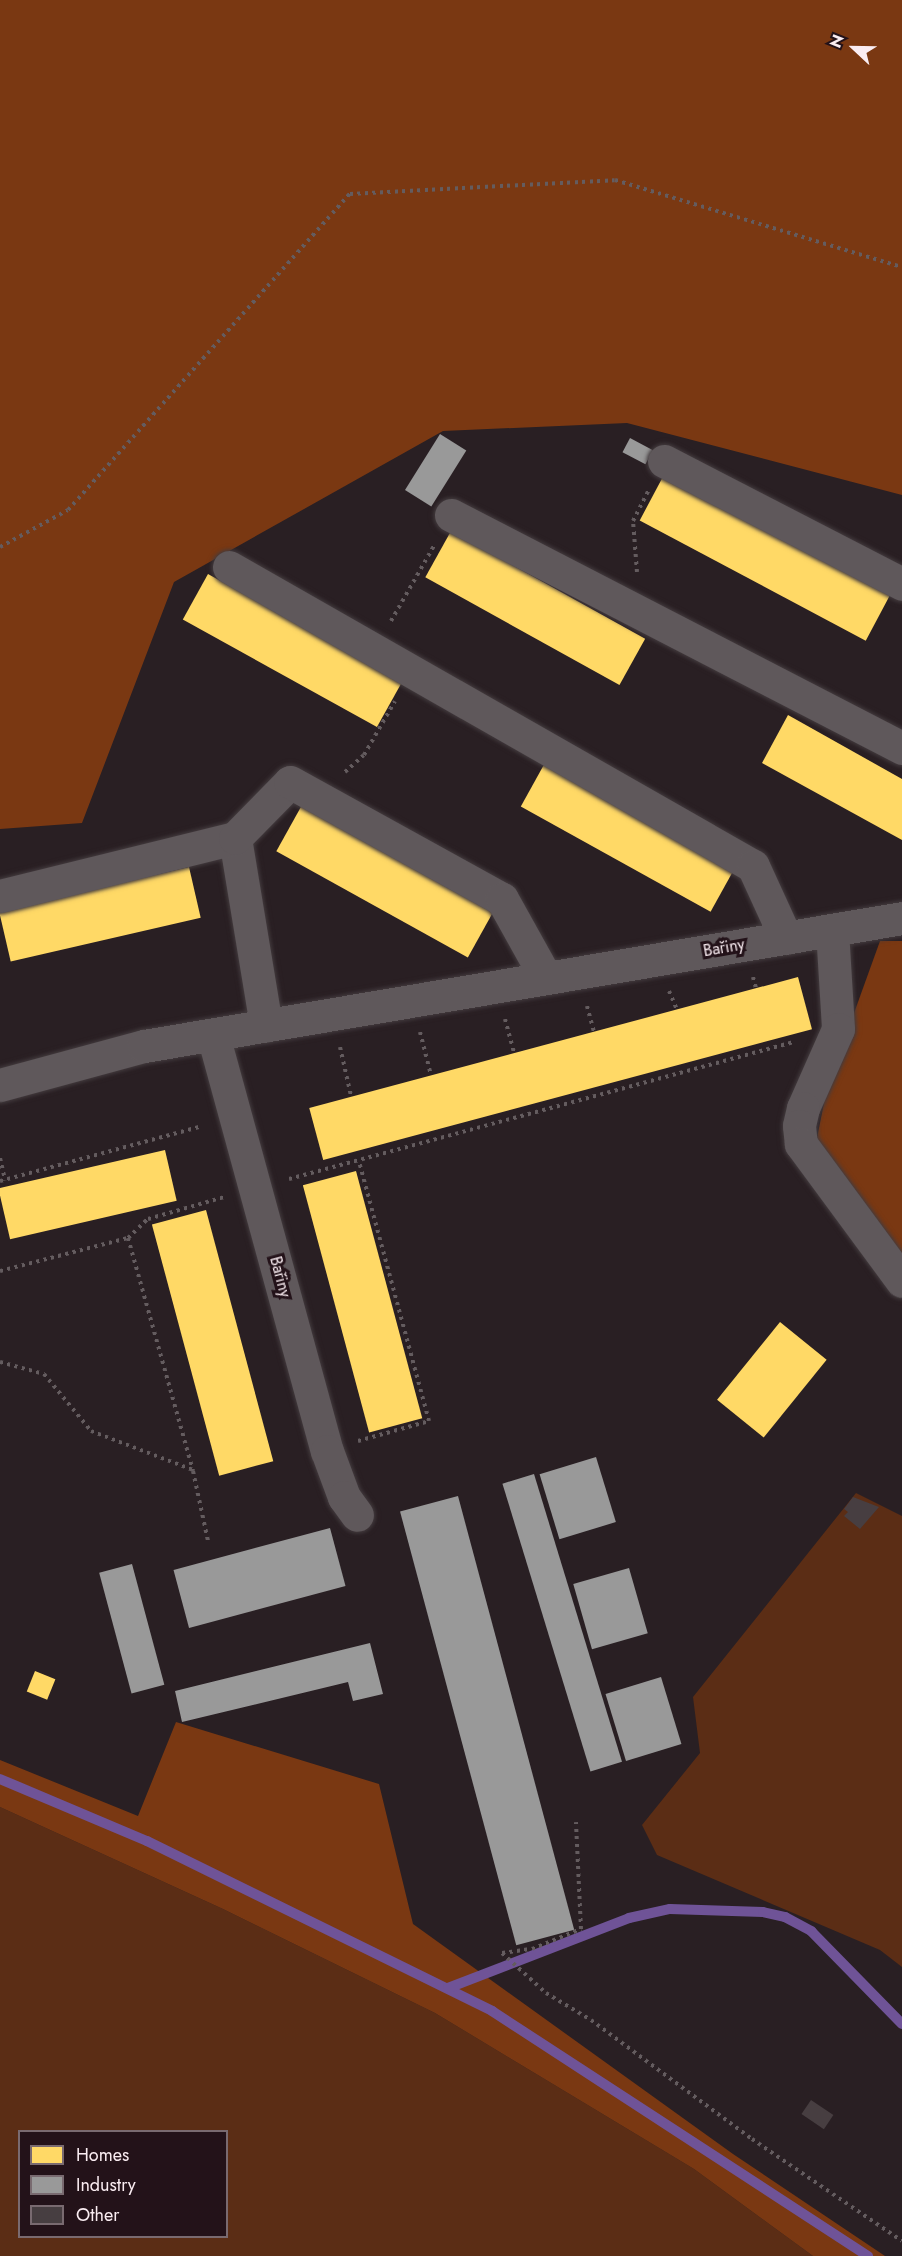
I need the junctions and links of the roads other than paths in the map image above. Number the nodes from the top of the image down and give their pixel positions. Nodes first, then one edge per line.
1 (664, 461) road end
2 (452, 515) road end
3 (229, 567) dead end
4 (902, 584) edge
5 (902, 748) edge
6 (235, 838) junction
7 (0, 896) edge
8 (902, 918) edge
9 (832, 930) junction
10 (786, 938) junction
11 (546, 978) junction
12 (266, 1025) junction
13 (213, 1035) junction
14 (0, 1085) edge
15 (902, 1281) edge
16 (357, 1515) dead end

1 - 4 street
2 - 5 street
3 - 10 street
6 - 7 street
6 - 11 street
6 - 12 street
8 - 9 street, Bařiny
9 - 10 street, Bařiny
9 - 15 street
10 - 11 street, Bařiny
11 - 12 street, Bařiny
12 - 13 street, Bařiny
13 - 14 street, Bařiny
13 - 16 street, Bařiny

